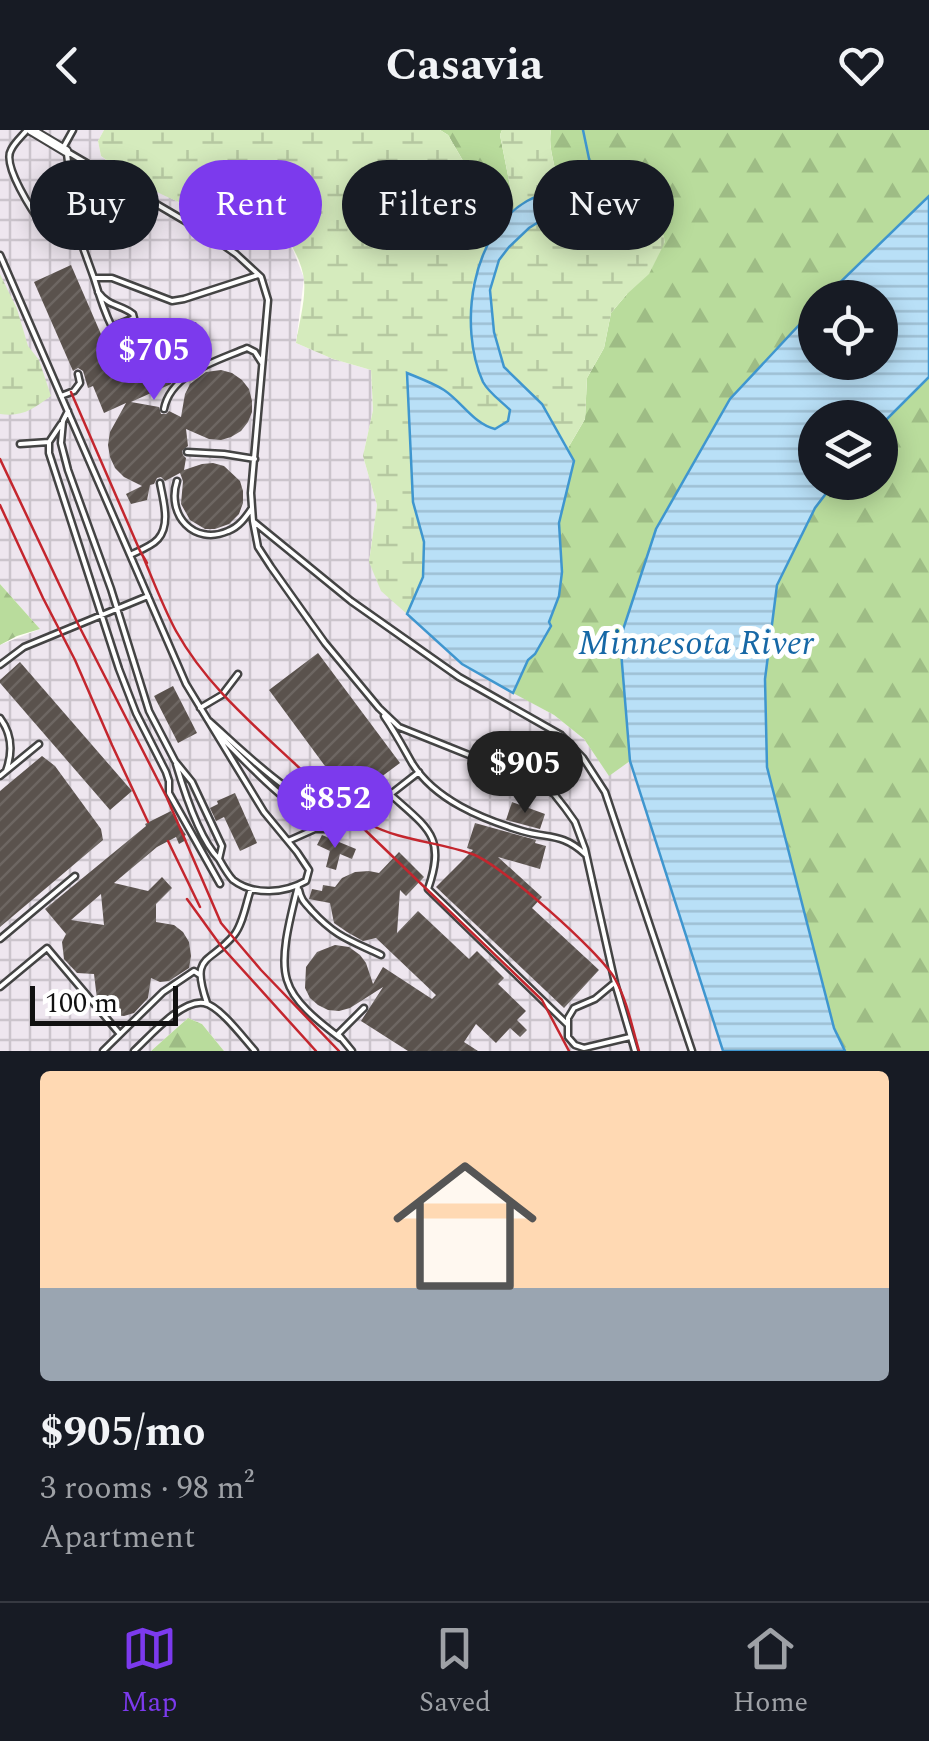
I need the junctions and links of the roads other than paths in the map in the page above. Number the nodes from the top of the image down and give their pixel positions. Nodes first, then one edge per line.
1 (29, 130) edge
2 (57, 130) edge
3 (73, 130) edge
4 (50, 141) junction
5 (64, 150) junction
6 (66, 160) edge
7 (30, 210) edge
8 (84, 250) edge
9 (0, 255) edge
10 (258, 274) junction
11 (94, 278) junction
12 (98, 292) junction
13 (262, 364) junction
14 (78, 374) dead end
15 (61, 396) junction
16 (164, 409) dead end
17 (68, 411) junction
18 (64, 420) junction
19 (50, 442) junction
20 (20, 444) dead end
21 (187, 452) dead end
22 (255, 459) junction
23 (177, 481) dead end
24 (160, 483) dead end
25 (252, 508) junction
26 (252, 521) junction
27 (130, 555) junction
28 (148, 596) junction
29 (116, 609) junction
30 (101, 615) junction
31 (0, 665) edge
32 (238, 674) dead end
33 (200, 708) junction
34 (379, 708) junction
35 (0, 718) edge
36 (206, 718) junction
37 (211, 726) junction
38 (39, 744) dead end
39 (175, 761) junction
40 (420, 772) junction
41 (3, 774) edge
42 (392, 795) junction
43 (368, 813) junction
44 (574, 822) junction
45 (326, 829) junction
46 (288, 841) junction
47 (570, 841) junction
48 (586, 855) junction
49 (220, 859) junction
50 (75, 876) dead end
51 (220, 884) dead end
52 (299, 885) junction
53 (251, 889) junction
54 (0, 939) edge
55 (381, 954) dead end
56 (200, 975) junction
57 (615, 983) junction
58 (0, 987) edge
59 (207, 1003) junction
60 (364, 1008) dead end
61 (567, 1024) junction
62 (120, 1032) junction
63 (630, 1037) junction
64 (340, 1038) junction
65 (103, 1051) edge
66 (134, 1051) edge
67 (255, 1051) edge
68 (352, 1051) edge
69 (634, 1051) edge
70 (692, 1051) edge

1 - 4 street
1 - 7 lane
2 - 4 lane
3 - 5 lane
4 - 5 street
5 - 6 lane
5 - 10 lane
8 - 11 lane
9 - 15 lane
10 - 11 lane
10 - 13 lane
11 - 12 lane
12 - 12 lane
13 - 16 lane
13 - 22 lane
14 - 15 lane
15 - 17 lane
17 - 18 lane
17 - 27 lane
18 - 19 lane
18 - 29 lane
19 - 20 lane
19 - 30 lane
21 - 22 lane
22 - 25 lane
23 - 25 lane
24 - 27 lane
25 - 26 lane
26 - 34 lane
26 - 70 lane
27 - 28 lane
28 - 29 lane
28 - 33 lane
29 - 30 lane
29 - 39 lane
30 - 31 lane
30 - 51 lane
32 - 33 lane
33 - 36 lane
34 - 40 lane
34 - 44 lane
35 - 41 lane
36 - 37 lane
36 - 43 lane
37 - 45 lane
37 - 46 lane
38 - 41 lane
39 - 49 lane
39 - 49 lane
40 - 42 lane
40 - 47 lane
42 - 43 lane
42 - 61 lane
43 - 45 lane
44 - 47 lane
44 - 48 lane
45 - 46 lane
46 - 52 lane
47 - 48 lane
48 - 57 lane
49 - 53 lane
50 - 54 lane
52 - 53 lane
52 - 55 lane
52 - 64 lane
53 - 56 lane
56 - 59 lane
56 - 62 lane
57 - 61 lane
57 - 63 lane
58 - 62 lane
59 - 66 lane
59 - 67 lane
60 - 64 lane
61 - 63 lane
62 - 65 lane
63 - 69 lane
64 - 68 lane

